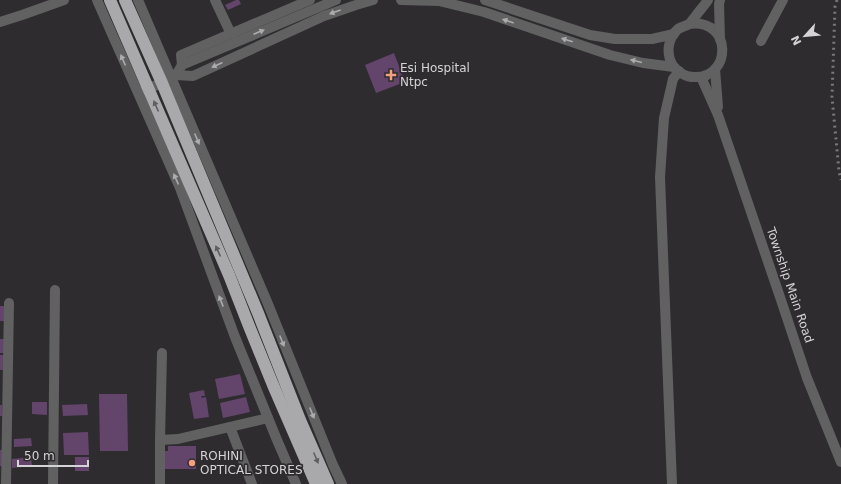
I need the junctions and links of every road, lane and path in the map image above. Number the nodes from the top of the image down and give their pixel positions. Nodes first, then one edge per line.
1 (64, 0) edge
2 (97, 0) edge
3 (110, 0) edge
4 (125, 0) edge
5 (138, 0) edge
6 (216, 0) edge
7 (310, 0) edge
8 (336, 0) edge
9 (373, 0) edge
10 (401, 0) edge
11 (485, 0) edge
12 (708, 0) edge
13 (720, 0) edge
14 (783, 0) edge
15 (0, 22) edge
16 (689, 24) junction
17 (231, 34) junction
18 (674, 34) junction
19 (720, 39) junction
20 (761, 41) dead end
21 (182, 65) junction
22 (676, 69) junction
23 (714, 70) junction
24 (701, 77) junction
25 (170, 78) junction
26 (143, 90) junction
27 (718, 115) junction
28 (159, 126) junction
29 (55, 290) dead end
30 (9, 303) dead end
31 (162, 353) dead end
32 (268, 418) junction
33 (230, 427) junction
34 (160, 440) junction
35 (841, 462) edge
36 (6, 484) edge
37 (53, 484) edge
38 (160, 484) edge
39 (252, 484) edge
40 (296, 484) edge
41 (316, 484) edge
42 (328, 484) edge
43 (342, 484) edge
44 (672, 484) edge

1 - 15 street
26 -> 2 street
3 - 26 highway
4 - 25 highway
5 - 25 street
6 - 17 street
7 - 17 street
21 -> 8 street
9 -> 25 street
22 -> 10 street
11 - 18 street
12 - 16 street
13 - 19 street
14 - 20 street
16 - 18 street
16 - 19 street
17 - 21 street
18 - 22 street
19 - 23 street
21 - 25 street
22 - 24 street
22 - 44 street
23 - 24 street
23 - 27 street, Township Main Road
24 - 27 street, Township Main Road
25 - 26 street
25 -> 42 highway
25 -> 43 street
28 -> 26 highway
27 - 35 street, Township Main Road
32 -> 28 street
41 -> 28 highway
29 - 37 street
30 - 36 street
31 - 34 street
32 - 33 street
32 - 40 street
33 - 34 street
33 - 39 street
34 - 38 street

